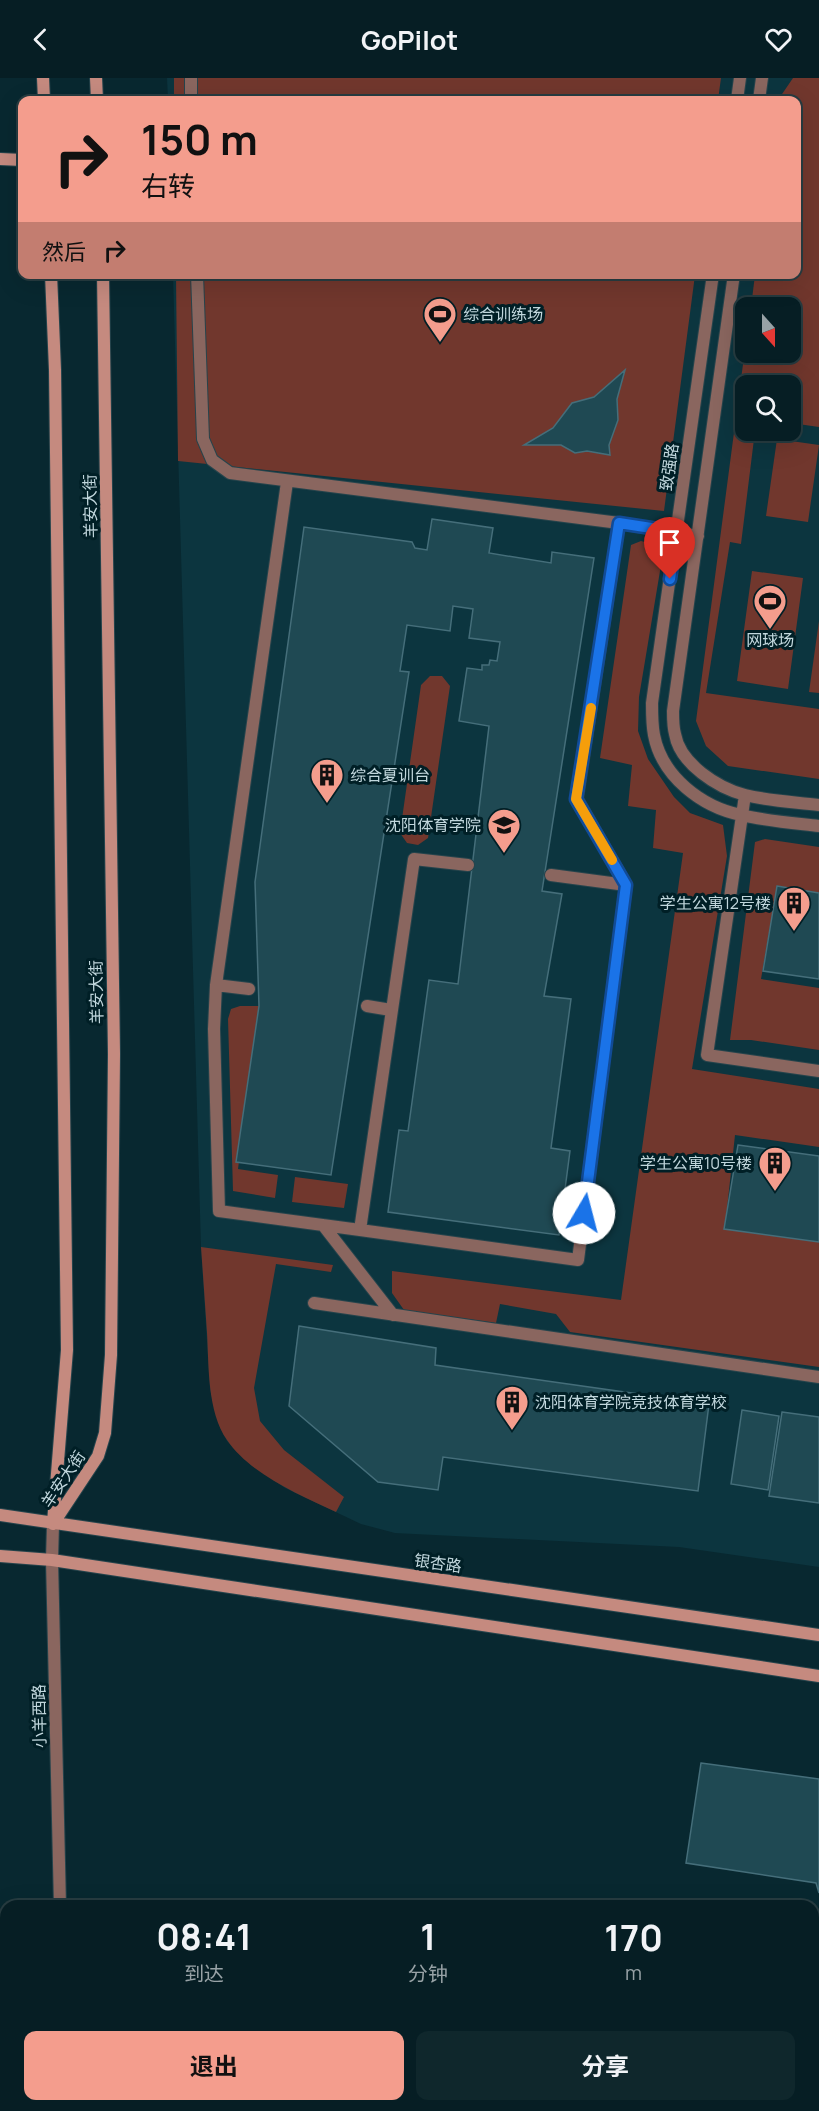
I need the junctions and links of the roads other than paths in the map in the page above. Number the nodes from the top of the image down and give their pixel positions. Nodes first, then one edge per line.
1 (43, 78) edge
2 (96, 78) edge
3 (190, 78) edge
4 (740, 78) edge
5 (762, 78) edge
6 (44, 96) edge
7 (97, 96) edge
8 (191, 96) edge
9 (738, 96) edge
10 (760, 96) edge
11 (0, 159) edge
12 (18, 160) edge
13 (51, 279) edge
14 (103, 279) edge
15 (197, 279) edge
16 (712, 279) edge
17 (733, 279) edge
18 (287, 482) junction
19 (619, 523) junction
20 (677, 532) junction
21 (698, 536) junction
22 (745, 795) junction
23 (819, 805) edge
24 (742, 816) junction
25 (819, 826) edge
26 (468, 865) dead end
27 (551, 875) dead end
28 (626, 885) junction
29 (216, 985) junction
30 (249, 989) dead end
31 (367, 1006) dead end
32 (392, 1010) junction
33 (819, 1071) edge
34 (323, 1225) junction
35 (360, 1230) junction
36 (314, 1303) dead end
37 (393, 1315) junction
38 (819, 1377) edge
39 (0, 1515) edge
40 (53, 1524) junction
41 (0, 1556) edge
42 (52, 1560) junction
43 (819, 1635) edge
44 (819, 1676) edge
45 (60, 1900) edge

1 - 6 street
2 - 7 street
3 - 8 street
4 - 9 street
5 - 10 street
11 - 12 street
13 - 40 street, 羊安大街
14 - 40 street, 羊安大街
15 - 18 street
16 - 20 street, 致强路
17 - 21 street
18 - 19 street
18 - 29 street
19 - 20 street
19 - 28 street
20 - 21 street
20 - 24 street, 致强路
21 - 22 street
22 - 23 street
22 - 24 street
24 - 25 street, 致强路
24 - 33 street
26 - 32 street
27 - 28 street
28 - 35 street
29 - 30 street
29 - 34 street
31 - 32 street
32 - 35 street
34 - 35 street
34 - 37 street
36 - 37 street
37 - 38 street
39 - 40 street, 银杏路
40 - 42 street, 小羊西路
40 - 43 street, 银杏路
41 - 42 street
42 - 44 street
42 - 45 street, 小羊西路

